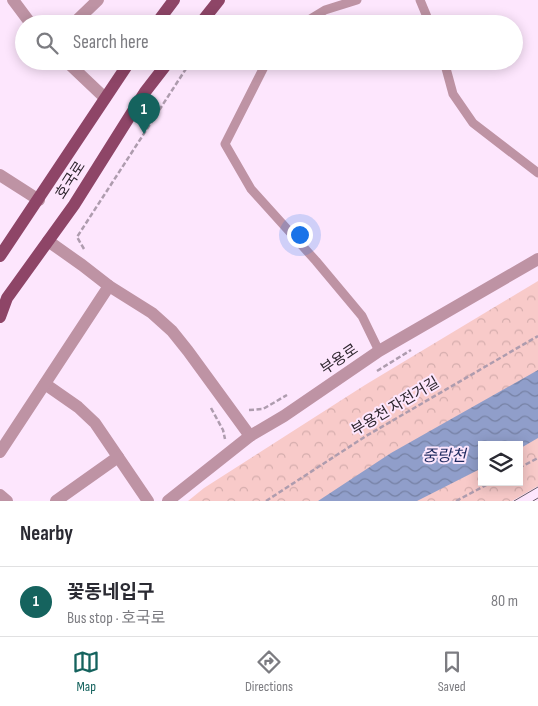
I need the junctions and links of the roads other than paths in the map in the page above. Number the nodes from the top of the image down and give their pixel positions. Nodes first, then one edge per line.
1 (13, 0) edge
2 (98, 0) edge
3 (174, 0) edge
4 (219, 0) edge
5 (357, 0) edge
6 (420, 0) edge
7 (24, 15) edge
8 (82, 15) edge
9 (163, 15) edge
10 (207, 15) edge
11 (317, 15) edge
12 (426, 15) edge
13 (75, 70) edge
14 (124, 70) edge
15 (163, 70) edge
16 (262, 70) edge
17 (446, 70) edge
18 (105, 98) junction
19 (538, 173) edge
20 (0, 175) edge
21 (39, 200) junction
22 (48, 242) junction
23 (0, 256) edge
24 (538, 259) edge
25 (109, 286) junction
26 (0, 317) edge
27 (379, 351) junction
28 (45, 384) junction
29 (250, 436) junction
30 (0, 452) edge
31 (118, 457) junction
32 (0, 495) edge
33 (7, 501) edge
34 (56, 501) edge
35 (148, 501) edge
36 (168, 501) edge

1 - 7 street
2 - 8 street
3 - 9 main road
4 - 10 main road
5 - 11 lane
6 - 12 lane
13 - 18 street
14 - 18 main road, 호국로
15 - 22 main road, 호국로
16 - 27 lane
17 - 19 lane
18 - 21 main road, 호국로
20 - 21 street
21 - 23 main road, 호국로
22 - 25 street
22 - 26 main road, 호국로
24 - 27 street, 부용로
25 - 28 street
25 - 29 street
27 - 29 street, 부용로
28 - 30 street
28 - 31 street
29 - 36 street, 부용로
31 - 34 street
31 - 35 street
32 - 33 street

